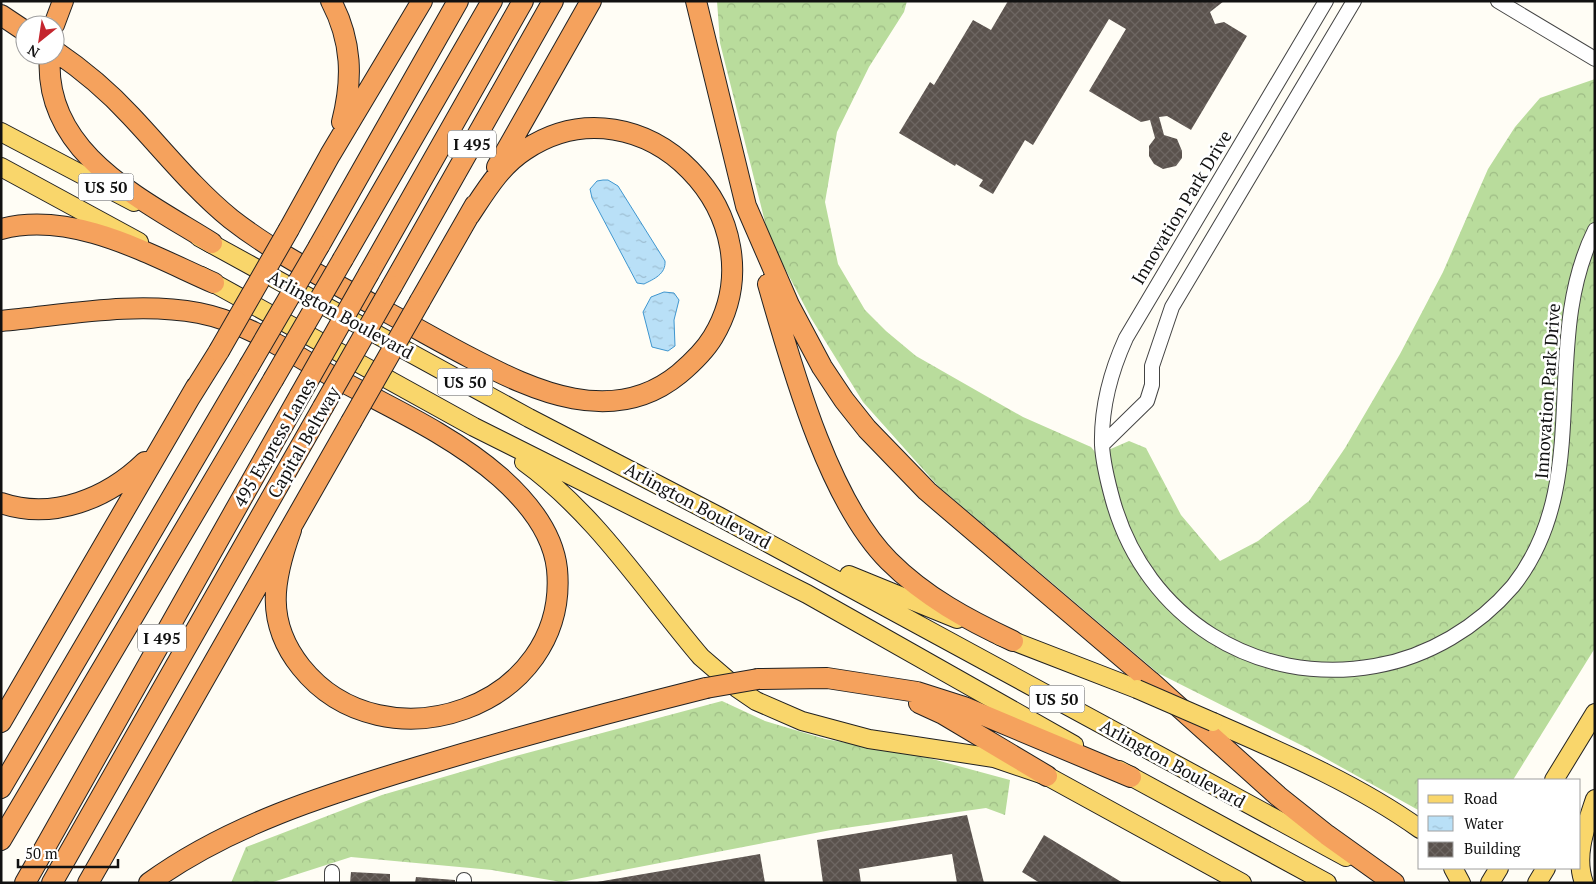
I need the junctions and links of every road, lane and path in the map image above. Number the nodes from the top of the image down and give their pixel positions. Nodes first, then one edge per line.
1 (63, 1) edge
2 (332, 1) edge
3 (422, 1) edge
4 (458, 1) edge
5 (492, 1) edge
6 (523, 1) edge
7 (553, 1) edge
8 (591, 1) edge
9 (696, 1) edge
10 (1326, 1) edge
11 (1354, 1) edge
12 (1498, 1) edge
13 (1, 15) edge
14 (58, 15) edge
15 (1, 23) edge
16 (15, 24) edge
17 (15, 28) edge
18 (65, 58) edge
19 (1595, 59) edge
20 (49, 65) edge
21 (1, 132) edge
22 (330, 155) junction
23 (1, 167) edge
24 (746, 206) junction
25 (469, 216) junction
26 (1, 228) edge
27 (1595, 230) edge
28 (212, 243) junction
29 (214, 283) junction
30 (1, 320) edge
31 (196, 387) junction
32 (474, 427) junction
33 (1102, 444) junction
34 (1, 503) edge
35 (720, 517) junction
36 (292, 530) junction
37 (1013, 641) junction
38 (886, 688) junction
39 (1595, 713) edge
40 (1, 722) edge
41 (1047, 776) junction
42 (1131, 777) junction
43 (1553, 779) edge
44 (1, 788) edge
45 (1595, 789) edge
46 (1595, 799) edge
47 (1390, 810) junction
48 (1581, 811) edge
49 (1418, 822) edge
50 (1418, 828) edge
51 (1, 840) edge
52 (1581, 844) edge
53 (1454, 869) edge
54 (1499, 869) edge
55 (1510, 869) edge
56 (1545, 869) edge
57 (1580, 869) edge
58 (25, 883) edge
59 (52, 883) edge
60 (88, 883) edge
61 (149, 883) edge
62 (1242, 883) edge
63 (1327, 883) edge
64 (1393, 883) edge
65 (1461, 883) edge
66 (1490, 883) edge
67 (1505, 883) edge
68 (1537, 883) edge
69 (1584, 883) edge

1 - 14 highway
2 - 22 highway
3 - 22 highway
4 - 44 highway, bridge
5 - 51 highway, 495 Express Lanes / I 495, bridge
6 - 58 highway, 495 Express Lanes / I 495, bridge
7 - 59 highway, Capital Beltway / I 495, bridge
8 - 25 highway
9 - 24 highway
10 - 33 street, Innovation Park Drive
11 - 33 street
12 - 19 street
13 - 16 highway
15 - 17 highway
18 - 25 highway
20 - 28 highway
21 - 28 main road, Arlington Boulevard / US 50
22 - 31 highway, bridge
23 - 29 main road, Arlington Boulevard / US 50
24 - 37 highway
24 - 64 highway
25 - 36 highway, bridge
26 - 29 highway
27 - 33 street, Innovation Park Drive
28 - 35 main road, Arlington Boulevard / US 50
29 - 32 main road, Arlington Boulevard / US 50
30 - 36 highway
31 - 34 highway
31 - 40 highway
32 - 41 main road
32 - 42 main road, Arlington Boulevard / US 50
35 - 37 main road
35 - 64 main road, Arlington Boulevard / US 50
36 - 60 highway
37 - 47 main road, bridge
38 - 41 highway
38 - 42 highway
38 - 61 highway, bridge
39 - 43 main road
41 - 62 main road
42 - 63 main road, Arlington Boulevard / US 50
45 - 48 main road
46 - 52 main road
47 - 49 main road
47 - 50 main road
53 - 65 main road
54 - 66 main road
55 - 67 main road
56 - 68 main road
57 - 69 main road

